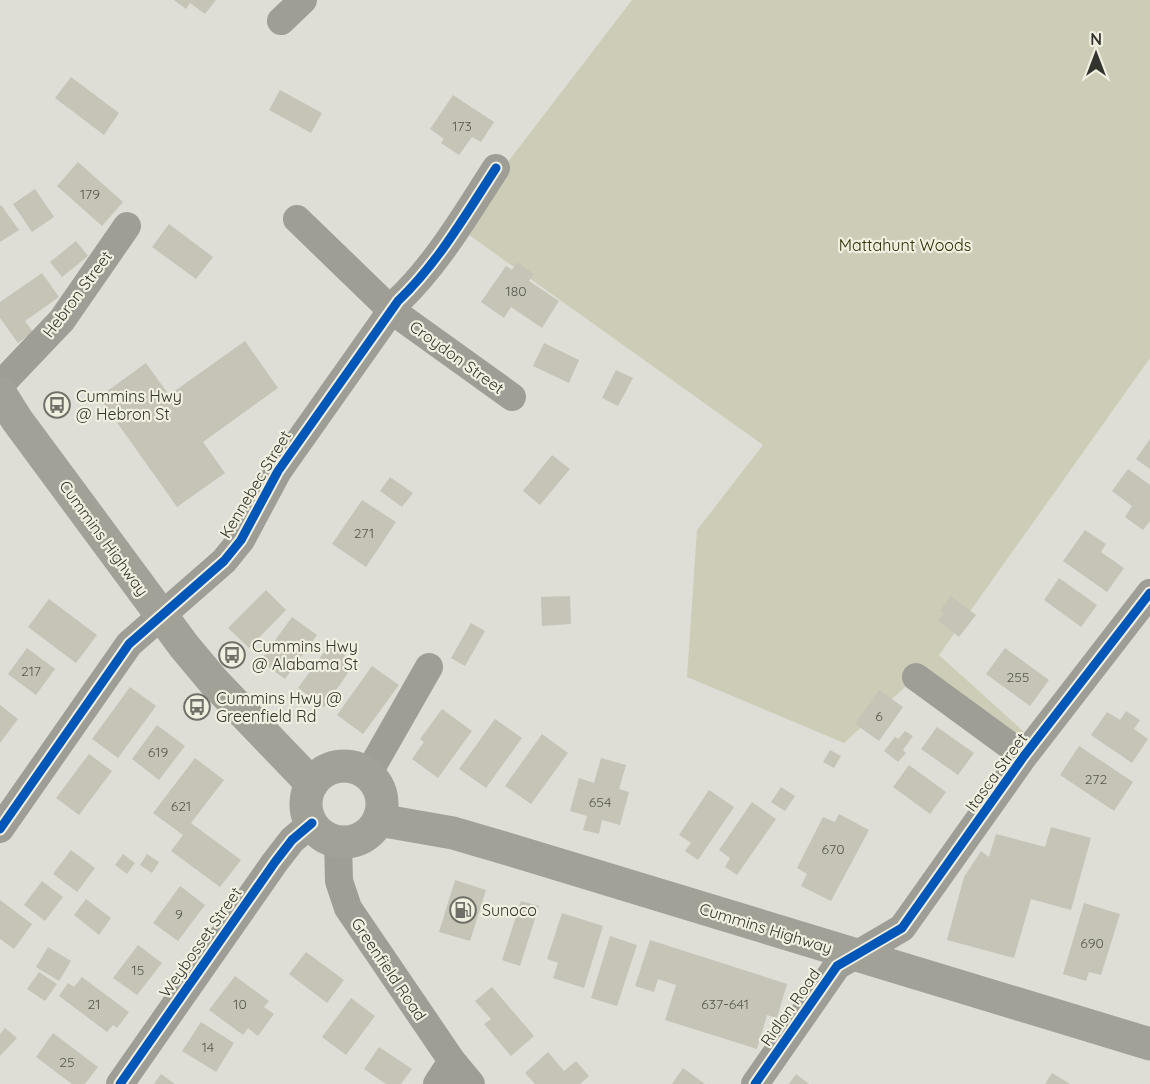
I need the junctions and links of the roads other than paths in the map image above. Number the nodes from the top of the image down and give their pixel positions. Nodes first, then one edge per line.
1 (303, 0) edge
2 (281, 21) dead end
3 (496, 168) dead end
4 (297, 219) dead end
5 (127, 226) dead end
6 (391, 310) junction
7 (0, 385) edge
8 (0, 393) edge
9 (512, 397) dead end
10 (1150, 592) edge
11 (162, 616) junction
12 (429, 667) dead end
13 (916, 677) dead end
14 (1024, 756) junction
15 (368, 774) junction
16 (312, 784) junction
17 (379, 820) junction
18 (312, 823) junction
19 (0, 829) edge
20 (338, 842) junction
21 (856, 955) junction
22 (1150, 1044) edge
23 (444, 1072) edge
24 (120, 1084) edge
25 (471, 1084) edge
26 (755, 1084) edge

1 - 2 street
3 - 6 street, Kennebec Street
4 - 6 street, Croydon Street
5 - 7 street, Hebron Street
6 - 9 street, Croydon Street
6 - 11 street, Kennebec Street
8 - 11 main road, Cummins Highway
10 - 14 street, Itasca Street
11 - 16 main road, Cummins Highway
11 - 19 street, Kennebec Street
12 - 15 street
13 - 14 street
14 - 21 street, Itasca Street
15 - 16 main road
15 - 17 main road
16 - 18 main road
17 - 20 main road
17 - 21 main road, Cummins Highway
18 - 20 main road
18 - 24 street, Weybosset Street
20 - 23 street, Greenfield Road
21 - 22 main road, Cummins Highway
21 - 26 street, Ridlon Road
23 - 25 street, Greenfield Road

